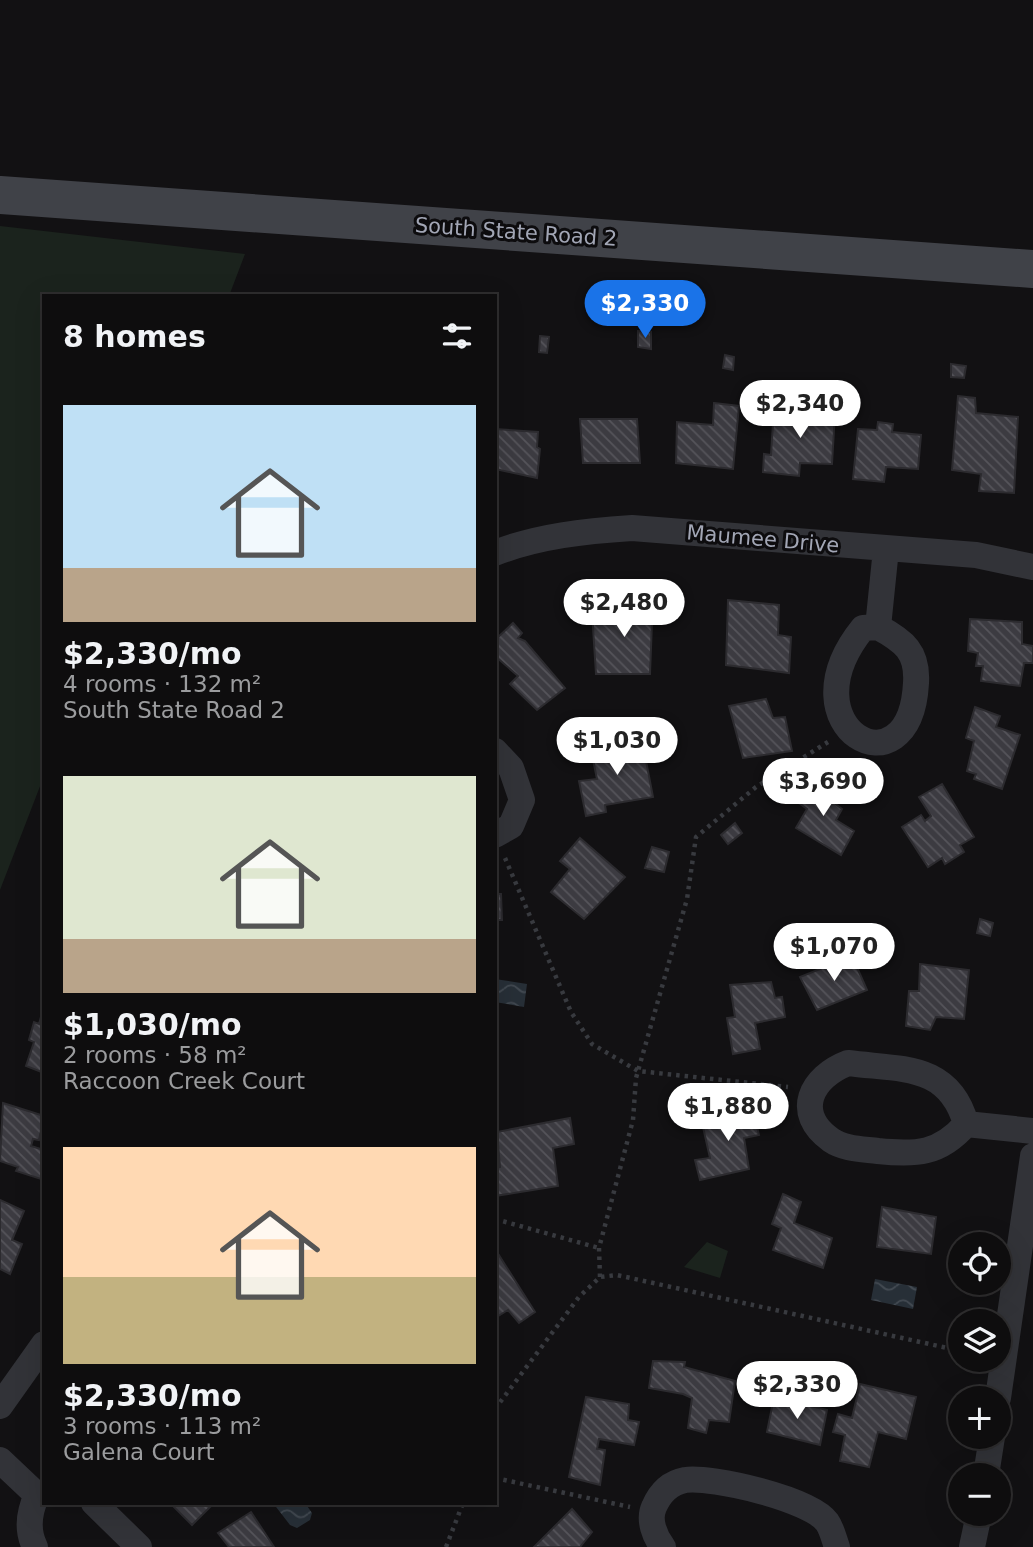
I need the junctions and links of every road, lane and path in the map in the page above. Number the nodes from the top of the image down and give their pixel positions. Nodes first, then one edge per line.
1 (0, 195) edge
2 (1033, 269) edge
3 (886, 549) junction
4 (497, 552) edge
5 (1033, 567) edge
6 (878, 627) junction
7 (848, 732) junction
8 (497, 753) edge
9 (498, 842) edge
10 (639, 1071) junction
11 (814, 1089) junction
12 (966, 1124) junction
13 (1033, 1131) edge
14 (1033, 1156) edge
15 (497, 1220) edge
16 (599, 1248) junction
17 (600, 1277) junction
18 (42, 1347) edge
19 (948, 1348) edge
20 (1000, 1386) edge
21 (0, 1406) edge
22 (497, 1406) edge
23 (0, 1460) edge
24 (497, 1478) edge
25 (41, 1494) edge
26 (96, 1505) edge
27 (462, 1505) edge
28 (652, 1511) junction
29 (976, 1526) edge
30 (35, 1547) edge
31 (139, 1547) edge
32 (446, 1547) edge
33 (663, 1547) edge
34 (837, 1547) edge
35 (972, 1547) edge

1 - 2 main road, South State Road 2
3 - 4 street, Maumee Drive
3 - 5 street, Maumee Drive
3 - 6 street
6 - 7 street
6 - 7 street
7 - 10 path
8 - 9 street
9 - 10 path
10 - 11 path
10 - 16 path
11 - 12 street
11 - 12 street
12 - 13 street
14 - 20 street
15 - 16 path
16 - 17 path
17 - 19 path
17 - 22 path
18 - 21 street
23 - 25 street
24 - 28 path
25 - 30 street
26 - 31 street
27 - 32 path
28 - 33 street
28 - 34 street
29 - 35 street

